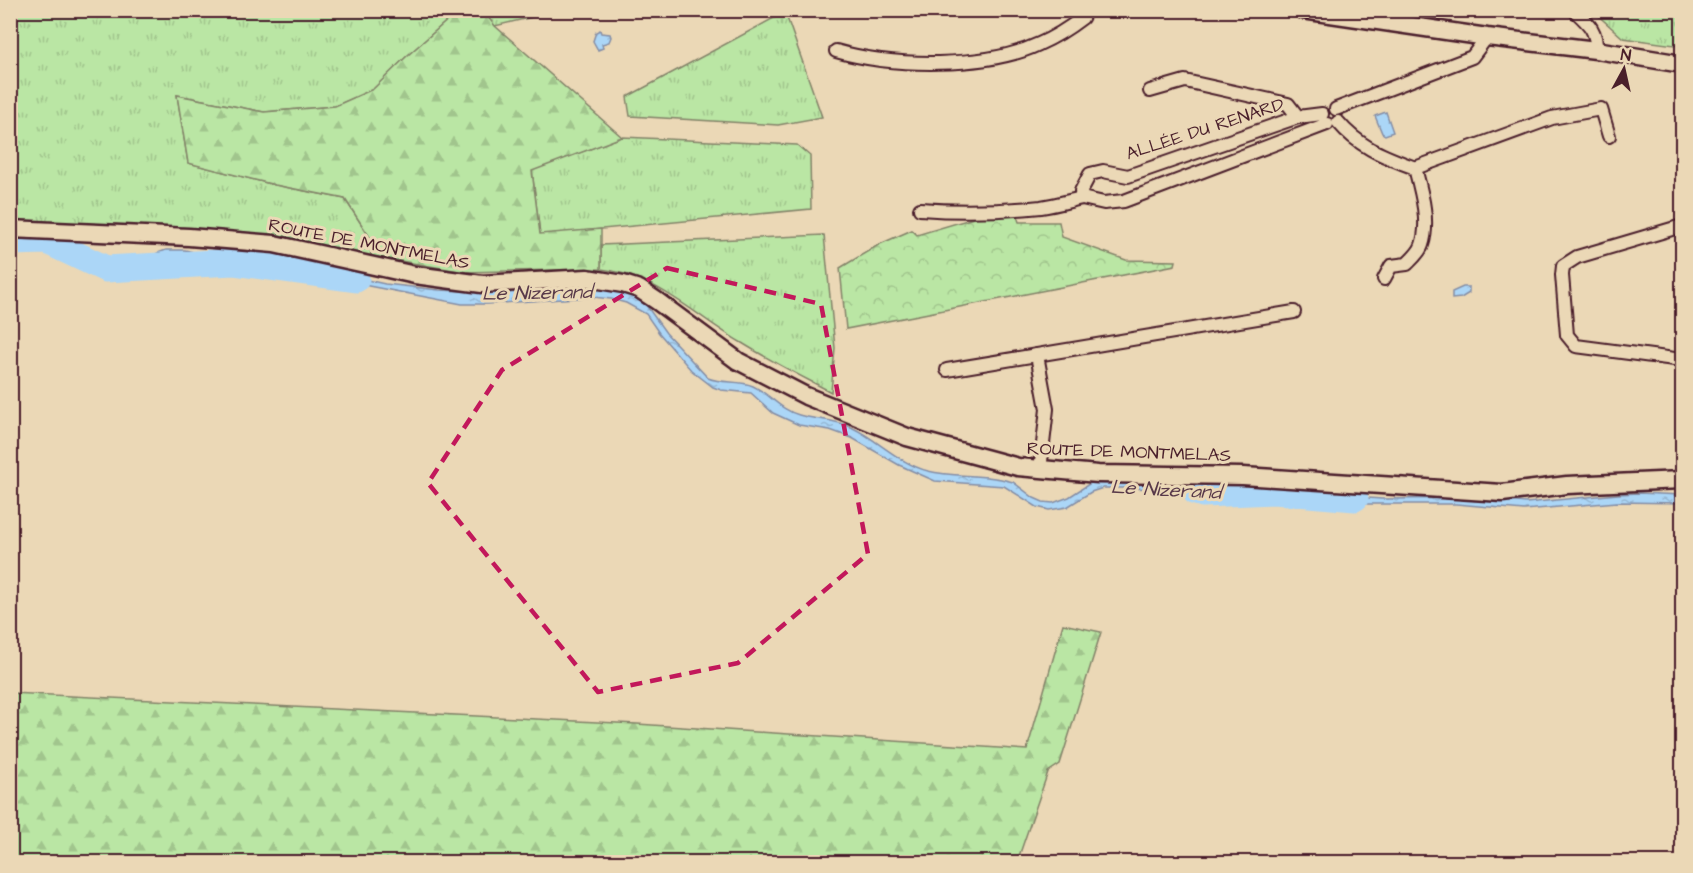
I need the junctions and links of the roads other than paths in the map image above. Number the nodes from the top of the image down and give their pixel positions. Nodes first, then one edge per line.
1 (1086, 10) edge
2 (1303, 10) edge
3 (1574, 10) edge
4 (1487, 37) junction
5 (1596, 50) junction
6 (836, 51) dead end
7 (1683, 64) edge
8 (1150, 91) dead end
9 (1298, 117) junction
10 (1329, 120) junction
11 (1609, 136) dead end
12 (1415, 168) junction
13 (1082, 198) junction
14 (920, 209) dead end
15 (1683, 226) edge
16 (10, 229) edge
17 (1384, 279) dead end
18 (1294, 312) dead end
19 (1037, 355) junction
20 (1683, 360) edge
21 (947, 370) dead end
22 (1040, 470) junction
23 (1683, 480) edge

1 - 6 street
2 - 4 street
3 - 5 street
4 - 5 street
4 - 10 street
5 - 7 street
8 - 9 street
9 - 10 street, ALLÉE DU RENARD
9 - 13 street, ALLÉE DU RENARD
10 - 12 street
10 - 13 street, ALLÉE DU RENARD
11 - 12 street
12 - 17 street
13 - 14 street, ALLÉE DU RENARD
15 - 20 street
16 - 22 street, ROUTE DE MONTMELAS
18 - 19 street
19 - 21 street
19 - 22 street
22 - 23 street, ROUTE DE MONTMELAS

